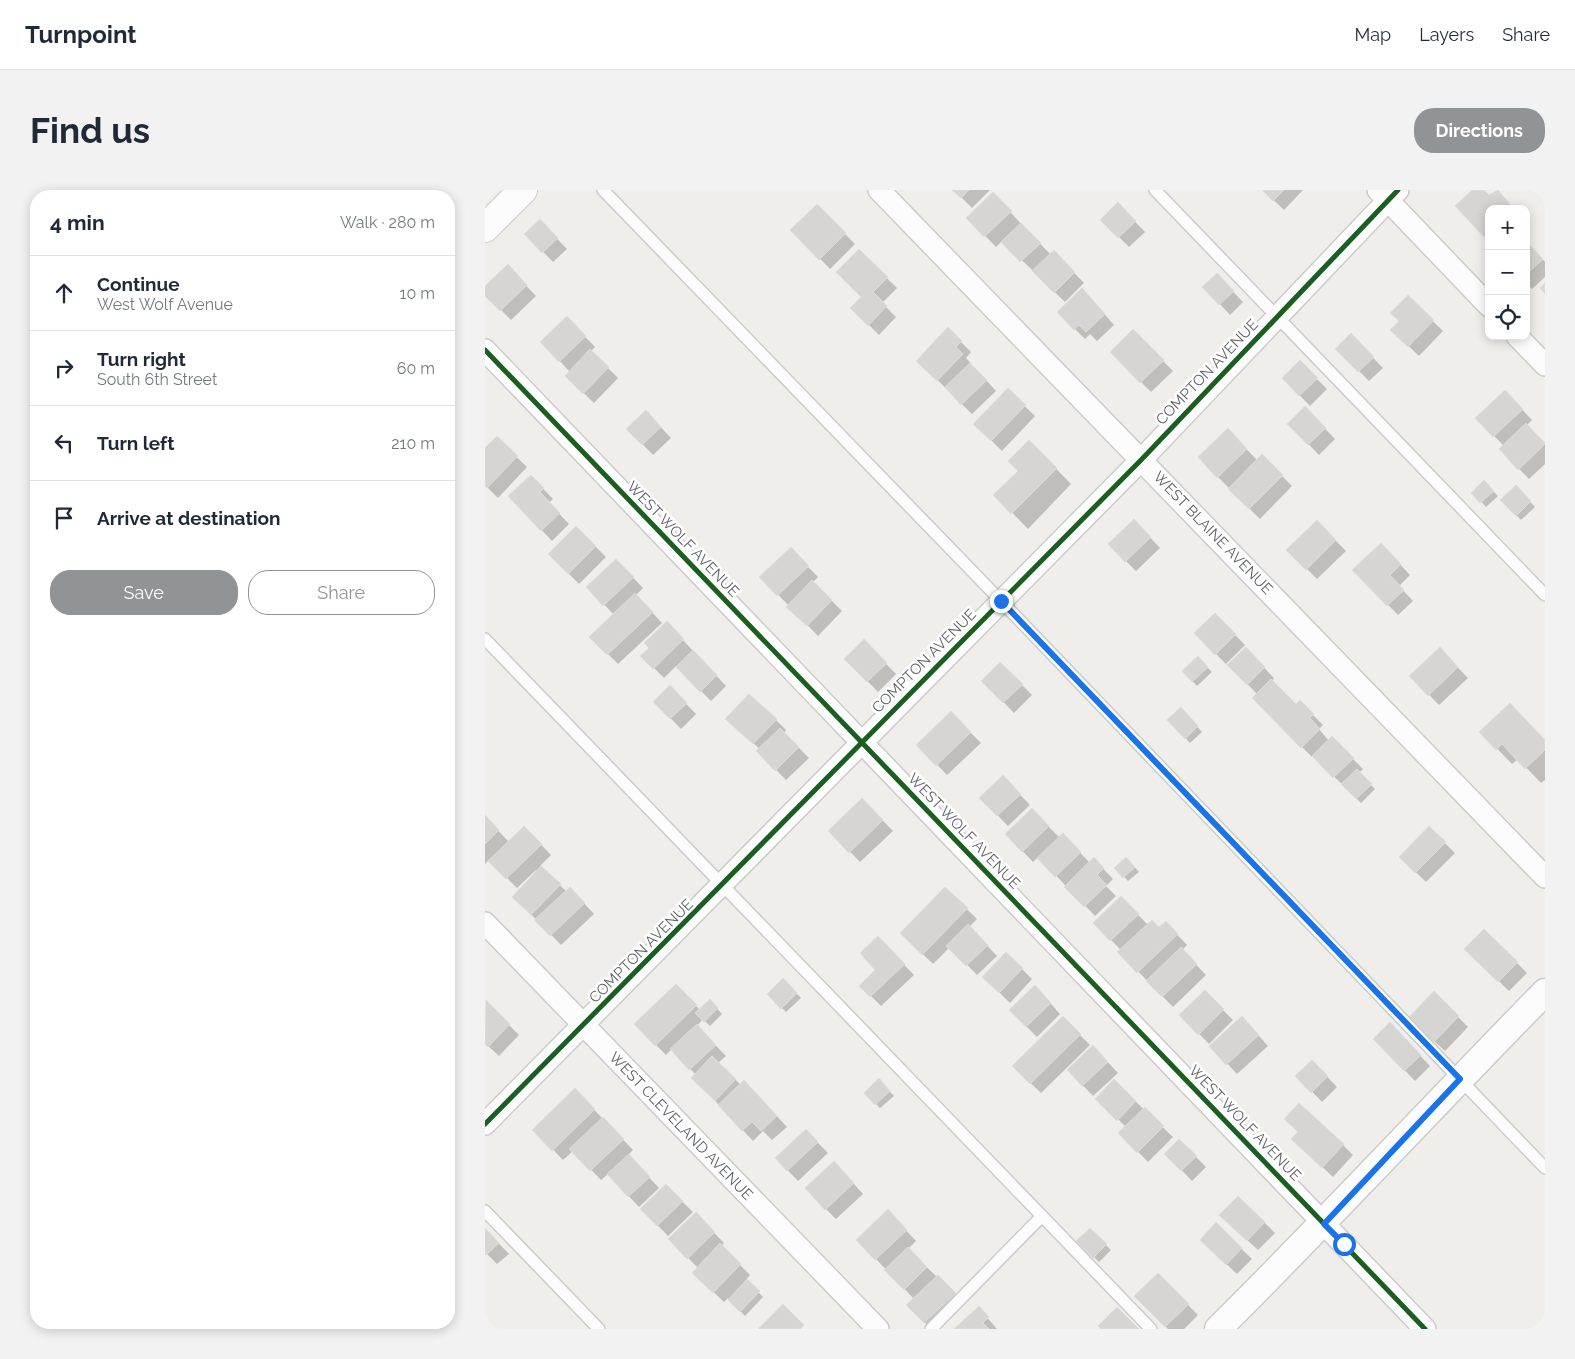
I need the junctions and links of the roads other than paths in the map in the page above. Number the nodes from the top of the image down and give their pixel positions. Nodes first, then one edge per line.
1 (523, 190) edge
2 (603, 190) edge
3 (879, 190) edge
4 (1155, 190) edge
5 (1388, 193) edge
6 (485, 228) edge
7 (1485, 302) edge
8 (1277, 317) junction
9 (1521, 340) edge
10 (485, 350) edge
11 (1545, 365) edge
12 (1142, 459) junction
13 (1545, 595) edge
14 (1001, 601) junction
15 (485, 639) edge
16 (861, 742) junction
17 (1545, 877) edge
18 (723, 885) junction
19 (485, 923) edge
20 (1545, 992) edge
21 (584, 1026) junction
22 (1460, 1079) junction
23 (485, 1124) edge
24 (1545, 1168) edge
25 (485, 1211) edge
26 (1042, 1216) junction
27 (1324, 1224) junction
28 (599, 1329) edge
29 (878, 1329) edge
30 (931, 1329) edge
31 (1151, 1329) edge
32 (1218, 1329) edge
33 (1425, 1329) edge

1 - 6 main road
2 - 14 lane
3 - 12 street, WEST BLAINE AVENUE
4 - 8 lane
5 - 7 street
5 - 8 street, COMPTON AVENUE
8 - 12 street, COMPTON AVENUE
8 - 13 lane
9 - 11 street
10 - 16 street, WEST WOLF AVENUE
12 - 14 street, COMPTON AVENUE
12 - 17 street, WEST BLAINE AVENUE
14 - 16 street, COMPTON AVENUE
14 - 22 lane
15 - 18 lane
16 - 18 street, COMPTON AVENUE
16 - 27 street, WEST WOLF AVENUE
18 - 21 street, COMPTON AVENUE
18 - 26 lane
19 - 21 street, WEST CLEVELAND AVENUE
20 - 22 street
21 - 23 street, COMPTON AVENUE
21 - 29 street, WEST CLEVELAND AVENUE
22 - 24 lane
22 - 27 street
25 - 28 lane
26 - 30 lane
26 - 31 lane
27 - 32 street
27 - 33 street, WEST WOLF AVENUE

